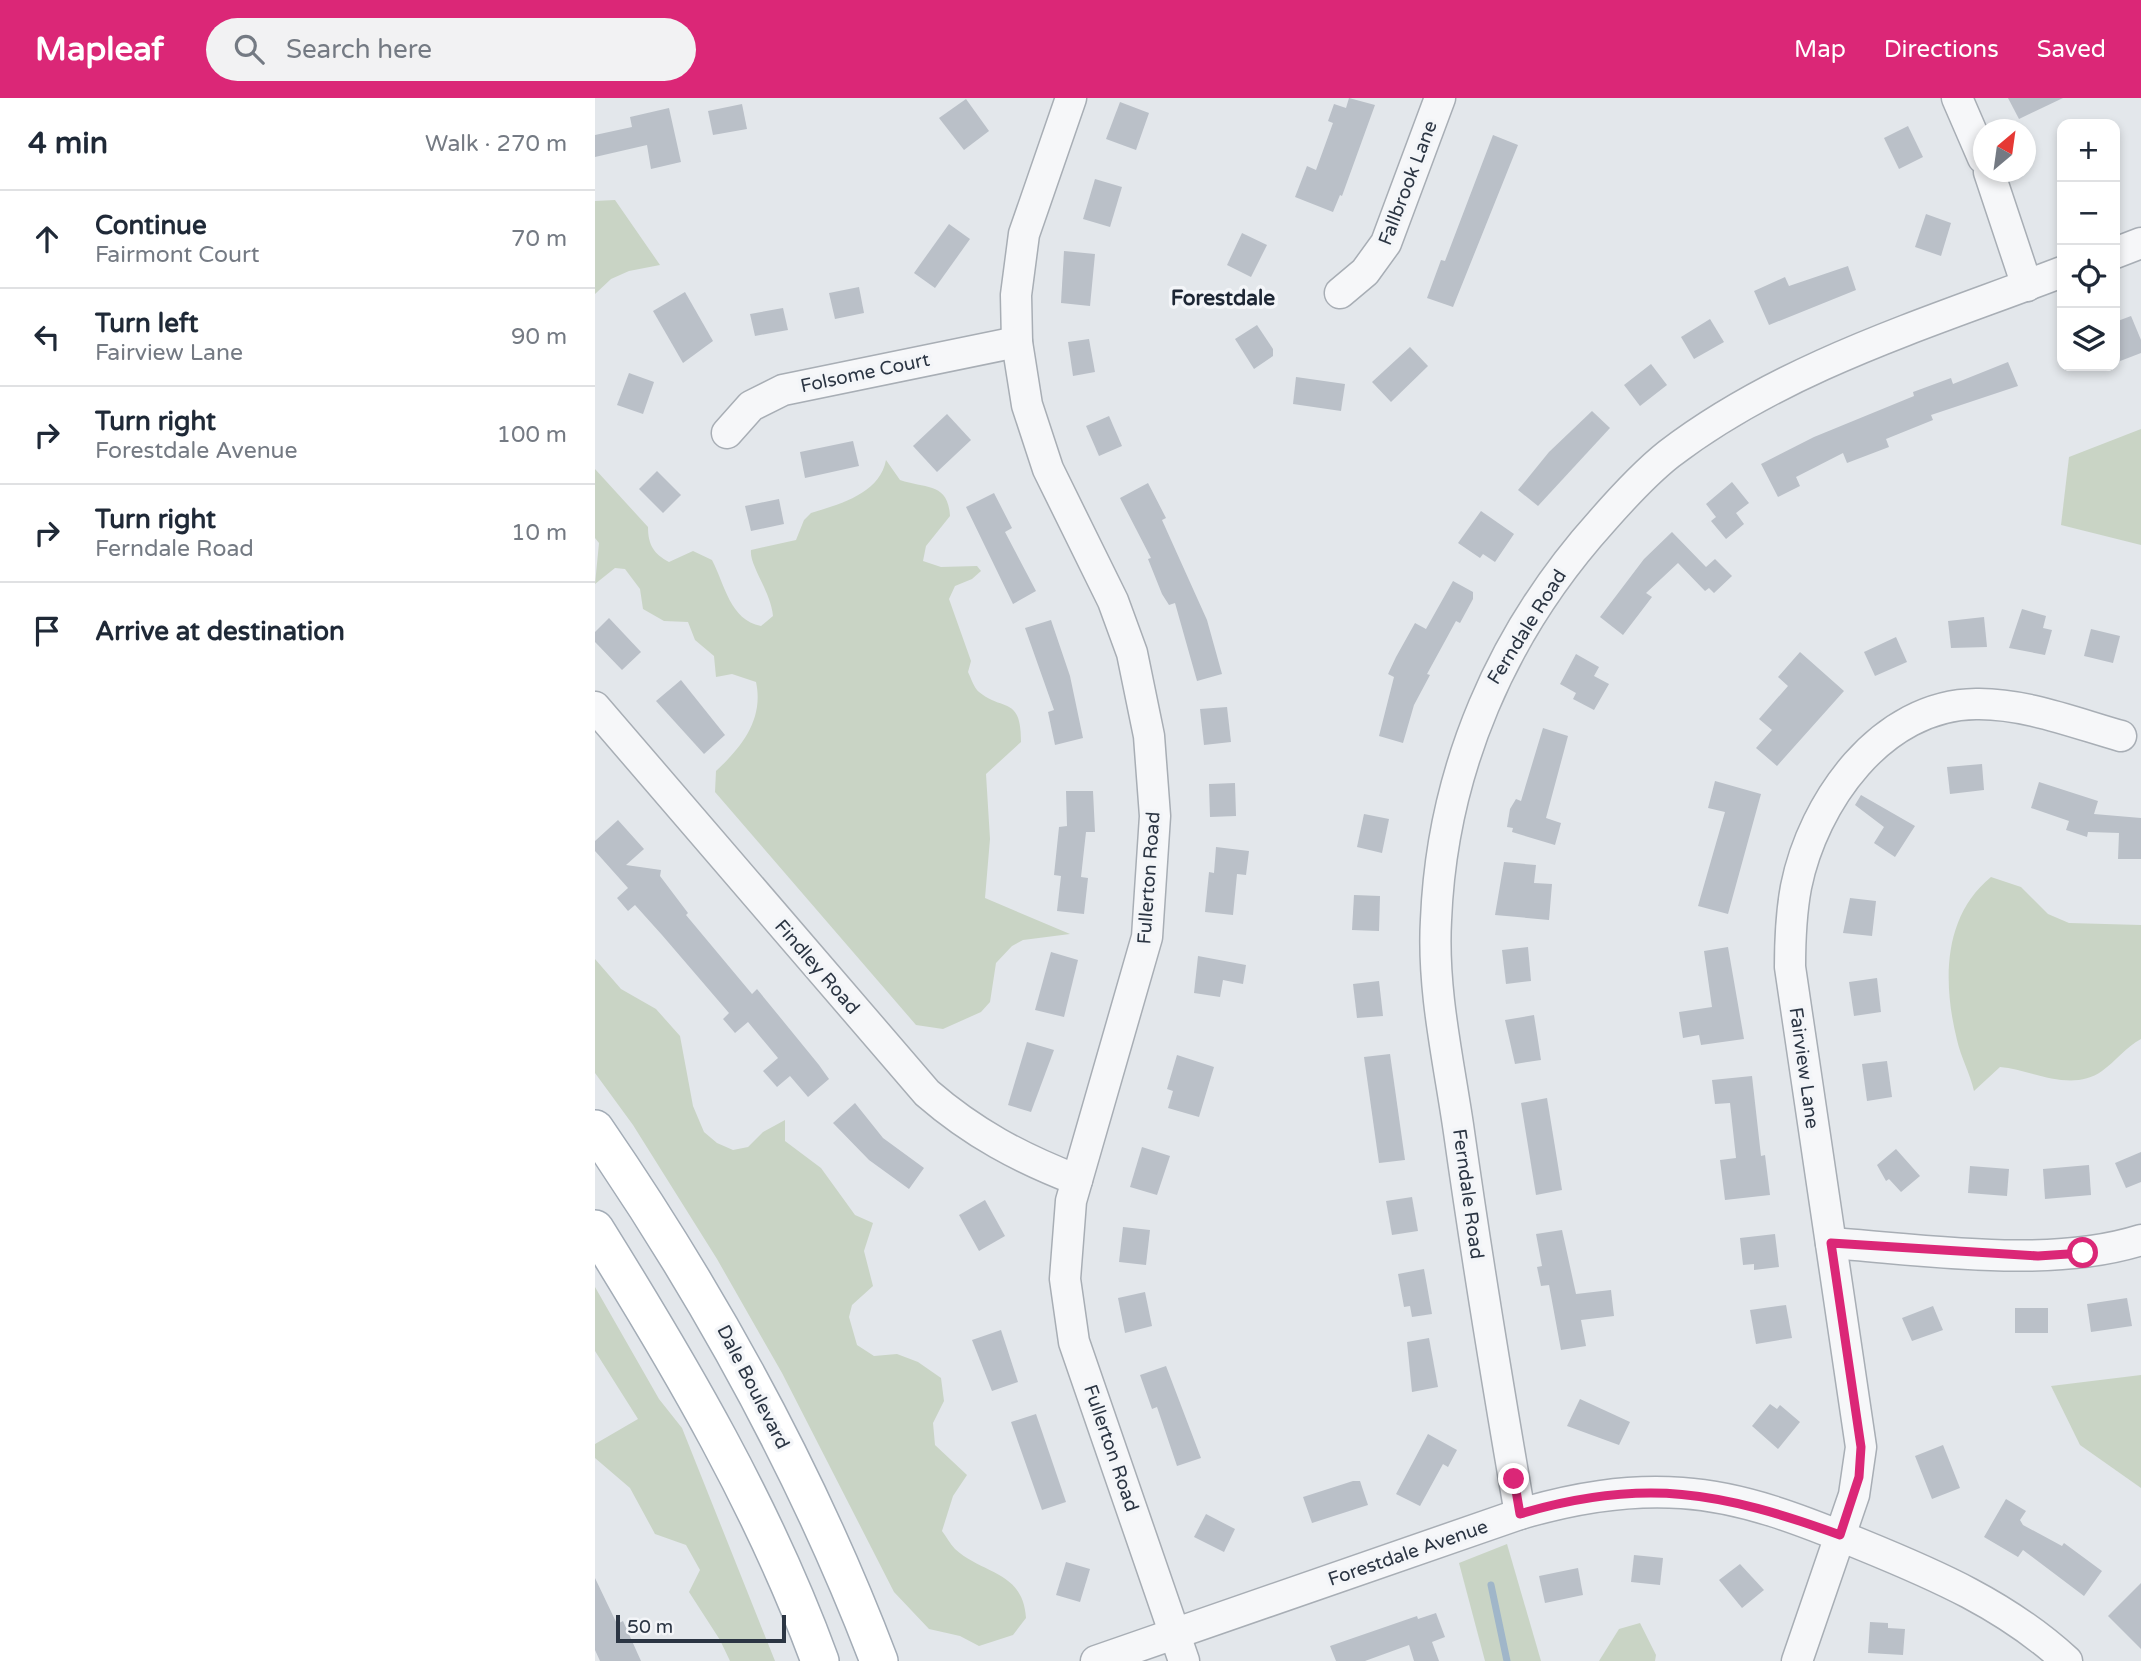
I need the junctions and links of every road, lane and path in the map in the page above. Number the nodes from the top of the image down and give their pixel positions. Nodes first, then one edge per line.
1 (1071, 98) edge
2 (1440, 98) edge
3 (1957, 98) edge
4 (1973, 135) edge
5 (1992, 182) edge
6 (2141, 243) edge
7 (2120, 251) edge
8 (2057, 274) edge
9 (2027, 286) junction
10 (1340, 293) dead end
11 (1017, 342) junction
12 (727, 433) dead end
13 (595, 708) edge
14 (2121, 736) dead end
15 (595, 1129) edge
16 (1076, 1180) junction
17 (595, 1229) edge
18 (2141, 1240) edge
19 (1831, 1243) junction
20 (1520, 1514) junction
21 (1840, 1535) junction
22 (1180, 1647) edge
23 (820, 1661) edge
24 (879, 1661) edge
25 (1096, 1661) edge
26 (1797, 1661) edge
27 (2067, 1661) edge

1 - 11 street, Fullerton Road
2 - 10 street, Fallbrook Lane
3 - 4 street
5 - 9 street
6 - 7 street
8 - 9 street, Ferndale Road
9 - 20 street, Ferndale Road
11 - 12 street, Folsome Court
11 - 16 street, Fullerton Road
13 - 16 street, Findley Road
14 - 19 street, Fairview Lane
15 - 24 main road, Dale Boulevard
16 - 22 street, Fullerton Road
17 - 23 main road
18 - 19 street
19 - 21 street, Fairview Lane
20 - 21 street, Forestdale Avenue
20 - 22 street, Forestdale Avenue
21 - 26 street, Fairview Lane
21 - 27 street, Forestdale Avenue
22 - 25 street, Forestdale Avenue

